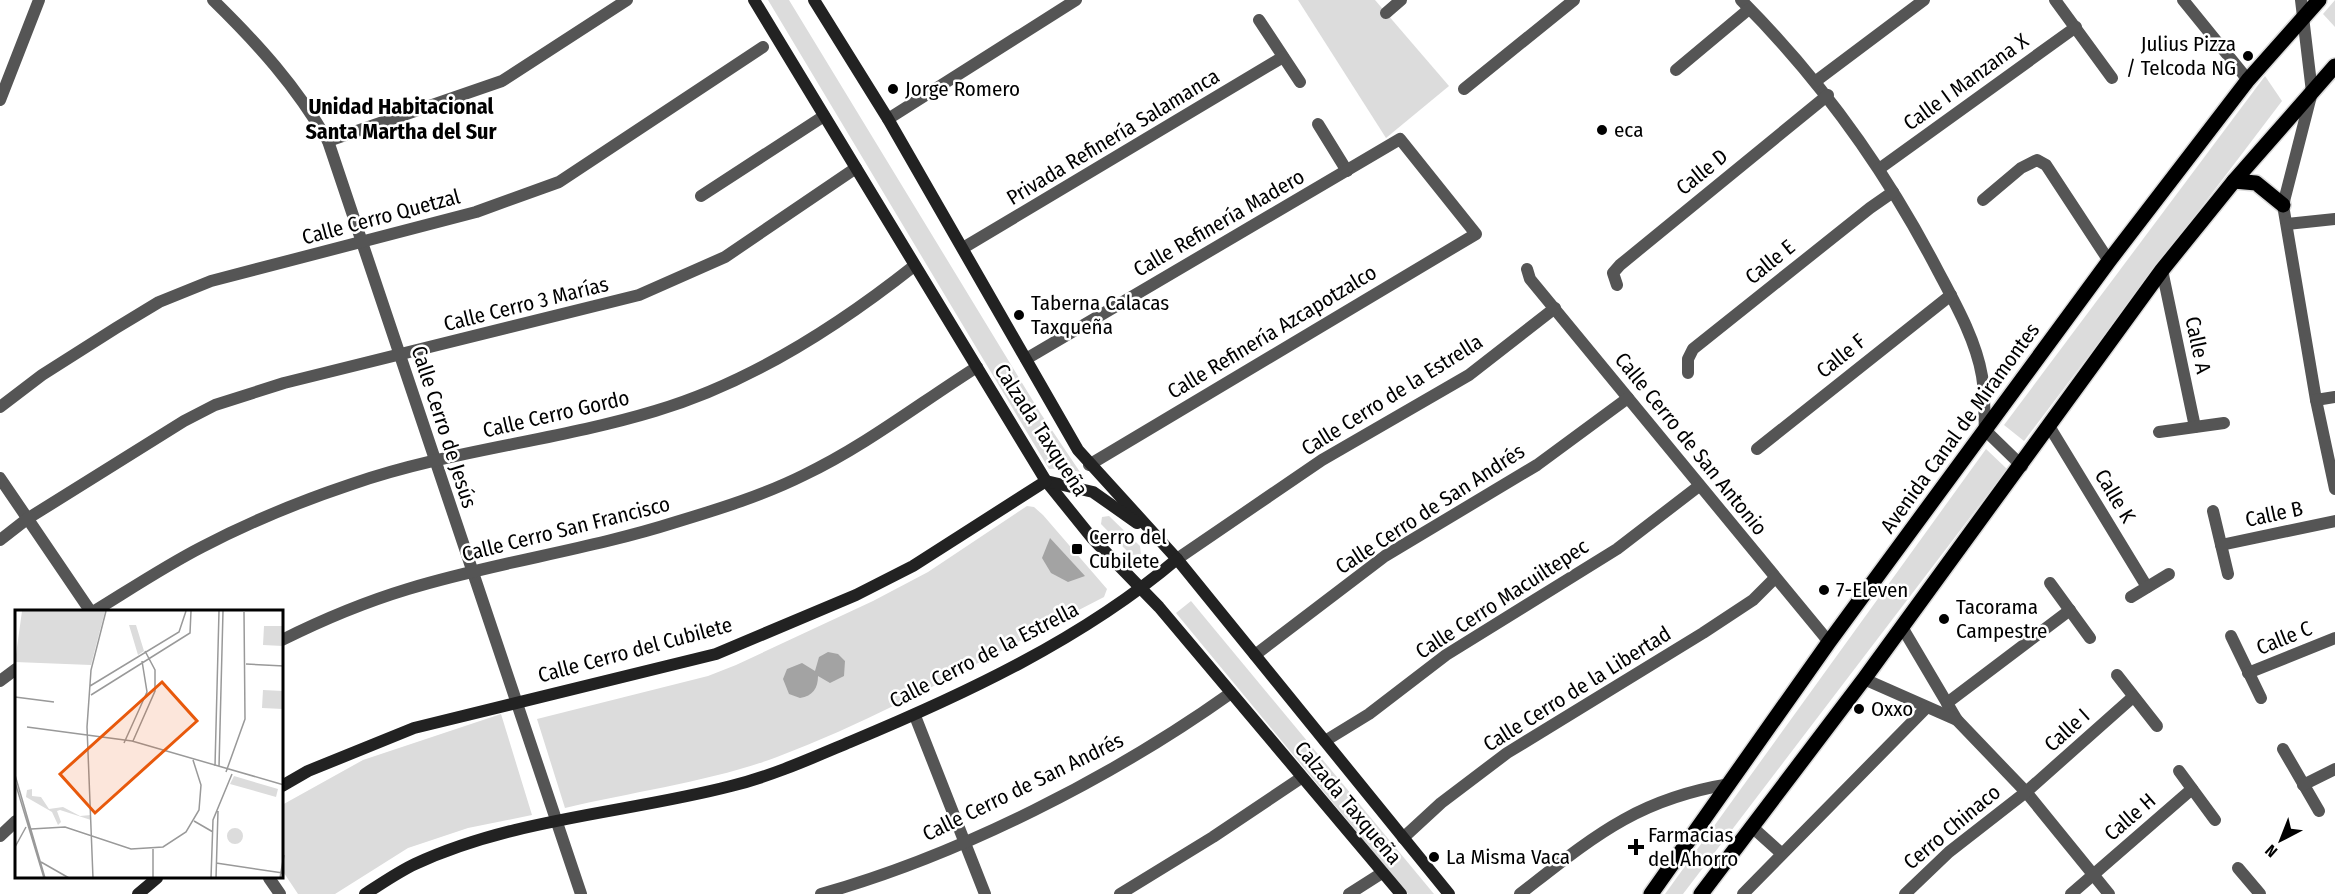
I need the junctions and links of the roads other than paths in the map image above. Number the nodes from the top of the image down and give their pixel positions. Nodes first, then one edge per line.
1 (39, 0) edge
2 (627, 0) edge
3 (754, 0) edge
4 (814, 0) edge
5 (1076, 0) edge
6 (1401, 0) edge
7 (1574, 0) edge
8 (1924, 0) edge
9 (2055, 0) edge
10 (2182, 0) edge
11 (2301, 0) edge
12 (2319, 0) edge
13 (212, 1) edge
14 (1743, 2) edge
15 (1386, 13) dead end
16 (2302, 19) junction
17 (1259, 20) dead end
18 (2076, 27) junction
19 (764, 47) dead end
20 (1283, 57) junction
21 (2335, 66) edge
22 (1676, 70) dead end
23 (2112, 78) dead end
24 (2248, 80) junction
25 (1816, 81) junction
26 (1300, 82) dead end
27 (1464, 89) dead end
28 (2312, 92) junction
29 (1, 94) edge
30 (1828, 95) junction
31 (824, 116) junction
32 (888, 119) junction
33 (1318, 124) dead end
34 (328, 141) junction
35 (856, 168) junction
36 (1879, 169) junction
37 (1347, 171) junction
38 (2234, 181) junction
39 (1893, 192) junction
40 (701, 196) dead end
41 (1983, 200) dead end
42 (2283, 205) junction
43 (2335, 219) edge
44 (2287, 224) junction
45 (1476, 234) joint
46 (362, 242) junction
47 (963, 249) junction
48 (2109, 261) junction
49 (914, 266) junction
50 (1527, 269) dead end
51 (2162, 270) junction
52 (1617, 285) dead end
53 (1951, 295) junction
54 (1555, 308) junction
55 (399, 354) junction
56 (1026, 359) junction
57 (977, 367) junction
58 (1688, 373) dead end
59 (2335, 397) edge
60 (1628, 398) junction
61 (2316, 400) junction
62 (0, 407) edge
63 (2224, 423) dead end
64 (2049, 426) junction
65 (2195, 427) junction
66 (1985, 430) junction
67 (2159, 432) dead end
68 (1757, 449) dead end
69 (434, 460) junction
70 (1089, 465) junction
71 (2022, 466) junction
72 (0, 478) edge
73 (1046, 481) junction
74 (1699, 486) junction
75 (2335, 489) edge
76 (2213, 511) dead end
77 (27, 519) junction
78 (2335, 521) edge
79 (0, 540) edge
80 (1160, 540) junction
81 (2221, 545) junction
82 (1177, 559) junction
83 (471, 572) junction
84 (2228, 573) dead end
85 (2169, 574) dead end
86 (1775, 578) junction
87 (2050, 584) dead end
88 (2147, 587) junction
89 (1142, 589) junction
90 (2131, 597) dead end
91 (91, 610) edge
92 (95, 610) edge
93 (2070, 610) junction
94 (1902, 627) junction
95 (2231, 636) dead end
96 (2090, 638) dead end
97 (2335, 638) edge
98 (284, 639) edge
99 (1829, 642) junction
100 (1255, 654) junction
101 (15, 670) edge
102 (2248, 673) junction
103 (2117, 675) dead end
104 (1864, 679) junction
105 (0, 681) edge
106 (1231, 693) junction
107 (2133, 697) junction
108 (2261, 698) dead end
109 (514, 701) junction
110 (1947, 704) junction
111 (1926, 708) junction
112 (915, 716) junction
113 (1957, 720) junction
114 (2157, 726) dead end
115 (1325, 741) junction
116 (2283, 749) dead end
117 (2335, 769) edge
118 (2179, 771) dead end
119 (1301, 778) junction
120 (1730, 784) junction
121 (284, 785) edge
122 (2303, 785) junction
123 (2192, 789) junction
124 (2026, 792) junction
125 (2319, 811) dead end
126 (2216, 820) dead end
127 (15, 822) edge
128 (555, 822) junction
129 (1751, 826) junction
130 (0, 836) edge
131 (1403, 837) junction
132 (964, 842) junction
133 (1781, 853) junction
134 (2238, 868) dead end
135 (1382, 873) junction
136 (2093, 874) junction
137 (156, 879) edge
138 (270, 879) edge
139 (2255, 893) edge
140 (138, 894) edge
141 (280, 894) edge
142 (364, 894) edge
143 (581, 894) edge
144 (821, 894) edge
145 (985, 894) edge
146 (1120, 894) edge
147 (1349, 894) edge
148 (1401, 894) edge
149 (1449, 894) edge
150 (1520, 894) edge
151 (1651, 894) edge
152 (1701, 894) edge
153 (1743, 894) edge
154 (1905, 894) edge
155 (2071, 894) edge
156 (2109, 894) edge

1 - 29 street
2 - 34 street
3 - 31 main road, Calzada Taxqueña
4 - 32 main road, Calzada Taxqueña
5 - 32 street
6 - 15 street
7 - 27 street
8 - 25 street
9 - 18 street
10 - 24 street
11 - 16 street
12 - 16 main road, Avenida Canal de Miramontes
13 - 34 street, Calle Cerro de Jesús
14 - 22 street
14 - 25 street
16 - 24 main road, Avenida Canal de Miramontes
16 - 28 street
17 - 20 street
18 - 23 street
18 - 36 street, Calle I Manzana X
19 - 46 street, Calle Cerro Quetzal
20 - 26 street
20 - 47 street, Privada Refinería Salamanca
21 - 28 main road
24 - 48 main road, Avenida Canal de Miramontes
25 - 30 street
28 - 38 main road
28 - 42 street
30 - 36 street
30 - 52 street, Calle D
31 - 35 main road, Calzada Taxqueña
31 - 40 street
32 - 47 main road, Calzada Taxqueña
33 - 37 street
34 - 46 street, Calle Cerro de Jesús
35 - 49 main road, Calzada Taxqueña
35 - 55 street, Calle Cerro 3 Marías
36 - 39 street
37 - 45 street, Calle Refinería Madero
37 - 56 street, Calle Refinería Madero
38 - 42 main road
38 - 51 main road
39 - 53 street
39 - 58 street, Calle E
41 - 48 street
42 - 44 street
43 - 44 street
44 - 61 street
45 - 70 street, Calle Refinería Azcapotzalco
46 - 55 street, Calle Cerro de Jesús
46 - 62 street, Calle Cerro Quetzal
47 - 56 main road, Calzada Taxqueña
48 - 66 main road, Avenida Canal de Miramontes
49 - 57 main road, Calzada Taxqueña
49 - 69 street, Calle Cerro Gordo
50 - 54 street, Calle Cerro de San Antonio
51 - 64 main road
51 - 65 street, Calle A
53 - 66 street
53 - 68 street, Calle F
54 - 60 street, Calle Cerro de San Antonio
54 - 82 street, Calle Cerro de la Estrella
55 - 69 street, Calle Cerro de Jesús
55 - 77 street, Calle Cerro 3 Marías
56 - 70 main road, Calzada Taxqueña
57 - 73 main road, Calzada Taxqueña
57 - 83 street, Calle Cerro San Francisco
59 - 61 street
60 - 74 street, Calle Cerro de San Antonio
60 - 100 street, Calle Cerro de San Andrés
61 - 75 street
63 - 65 street
64 - 71 main road
64 - 88 street, Calle K
65 - 67 street
66 - 71 street
66 - 99 main road, Avenida Canal de Miramontes
69 - 83 street, Calle Cerro de Jesús
69 - 92 street, Calle Cerro Gordo
70 - 80 main road, Calzada Taxqueña
71 - 94 main road
72 - 77 street
73 - 80 main road
73 - 89 main road, Calzada Taxqueña
73 - 109 main road, Calle Cerro del Cubilete
74 - 86 street, Calle Cerro de San Antonio
74 - 115 street, Calle Cerro Macuiltepec
76 - 81 street, Calle B
77 - 79 street, Calle Cerro 3 Marías
77 - 91 street
78 - 81 street, Calle B
80 - 82 main road, Calzada Taxqueña
81 - 84 street, Calle B
82 - 89 main road, Calle Cerro de la Estrella
82 - 100 main road, Calzada Taxqueña
83 - 98 street, Calle Cerro San Francisco
83 - 109 street, Calle Cerro de Jesús
85 - 88 street
86 - 99 street, Calle Cerro de San Antonio
86 - 131 street, Calle Cerro de la Libertad
87 - 93 street
88 - 90 street
89 - 106 main road, Calzada Taxqueña
89 - 112 main road, Calle Cerro de la Estrella
93 - 96 street
93 - 110 street
94 - 104 main road
94 - 110 street
95 - 102 street, Calle C
97 - 102 street, Calle C
99 - 120 main road, Avenida Canal de Miramontes
100 - 115 main road, Calzada Taxqueña
101 - 105 street
102 - 108 street, Calle C
103 - 107 street
104 - 111 street
104 - 129 main road
106 - 119 main road, Calzada Taxqueña
106 - 132 street, Calle Cerro de San Andrés
107 - 114 street
107 - 124 street, Calle I
109 - 121 main road, Calle Cerro del Cubilete
109 - 128 street, Calle Cerro de Jesús
110 - 113 street
111 - 113 street
111 - 133 street
112 - 128 main road, Calle Cerro de la Estrella
112 - 132 street
113 - 124 street
115 - 131 main road, Calzada Taxqueña
116 - 122 street
117 - 122 street
118 - 123 street
119 - 135 main road, Calzada Taxqueña
119 - 146 street
120 - 150 street
120 - 151 main road, Avenida Canal de Miramontes
122 - 125 street
123 - 126 street
123 - 136 street, Calle H
124 - 136 street
124 - 154 street, Cerro Chinaco
127 - 130 street
128 - 142 main road, Calle Cerro de la Estrella
128 - 143 street, Calle Cerro de Jesús
129 - 133 street
129 - 152 main road
131 - 149 main road, Calzada Taxqueña
132 - 144 street, Calle Cerro de San Andrés
132 - 145 street
133 - 153 street
134 - 139 street
135 - 147 street
135 - 148 main road, Calzada Taxqueña
136 - 155 street, Calle H
136 - 156 street
137 - 140 main road
138 - 141 street

